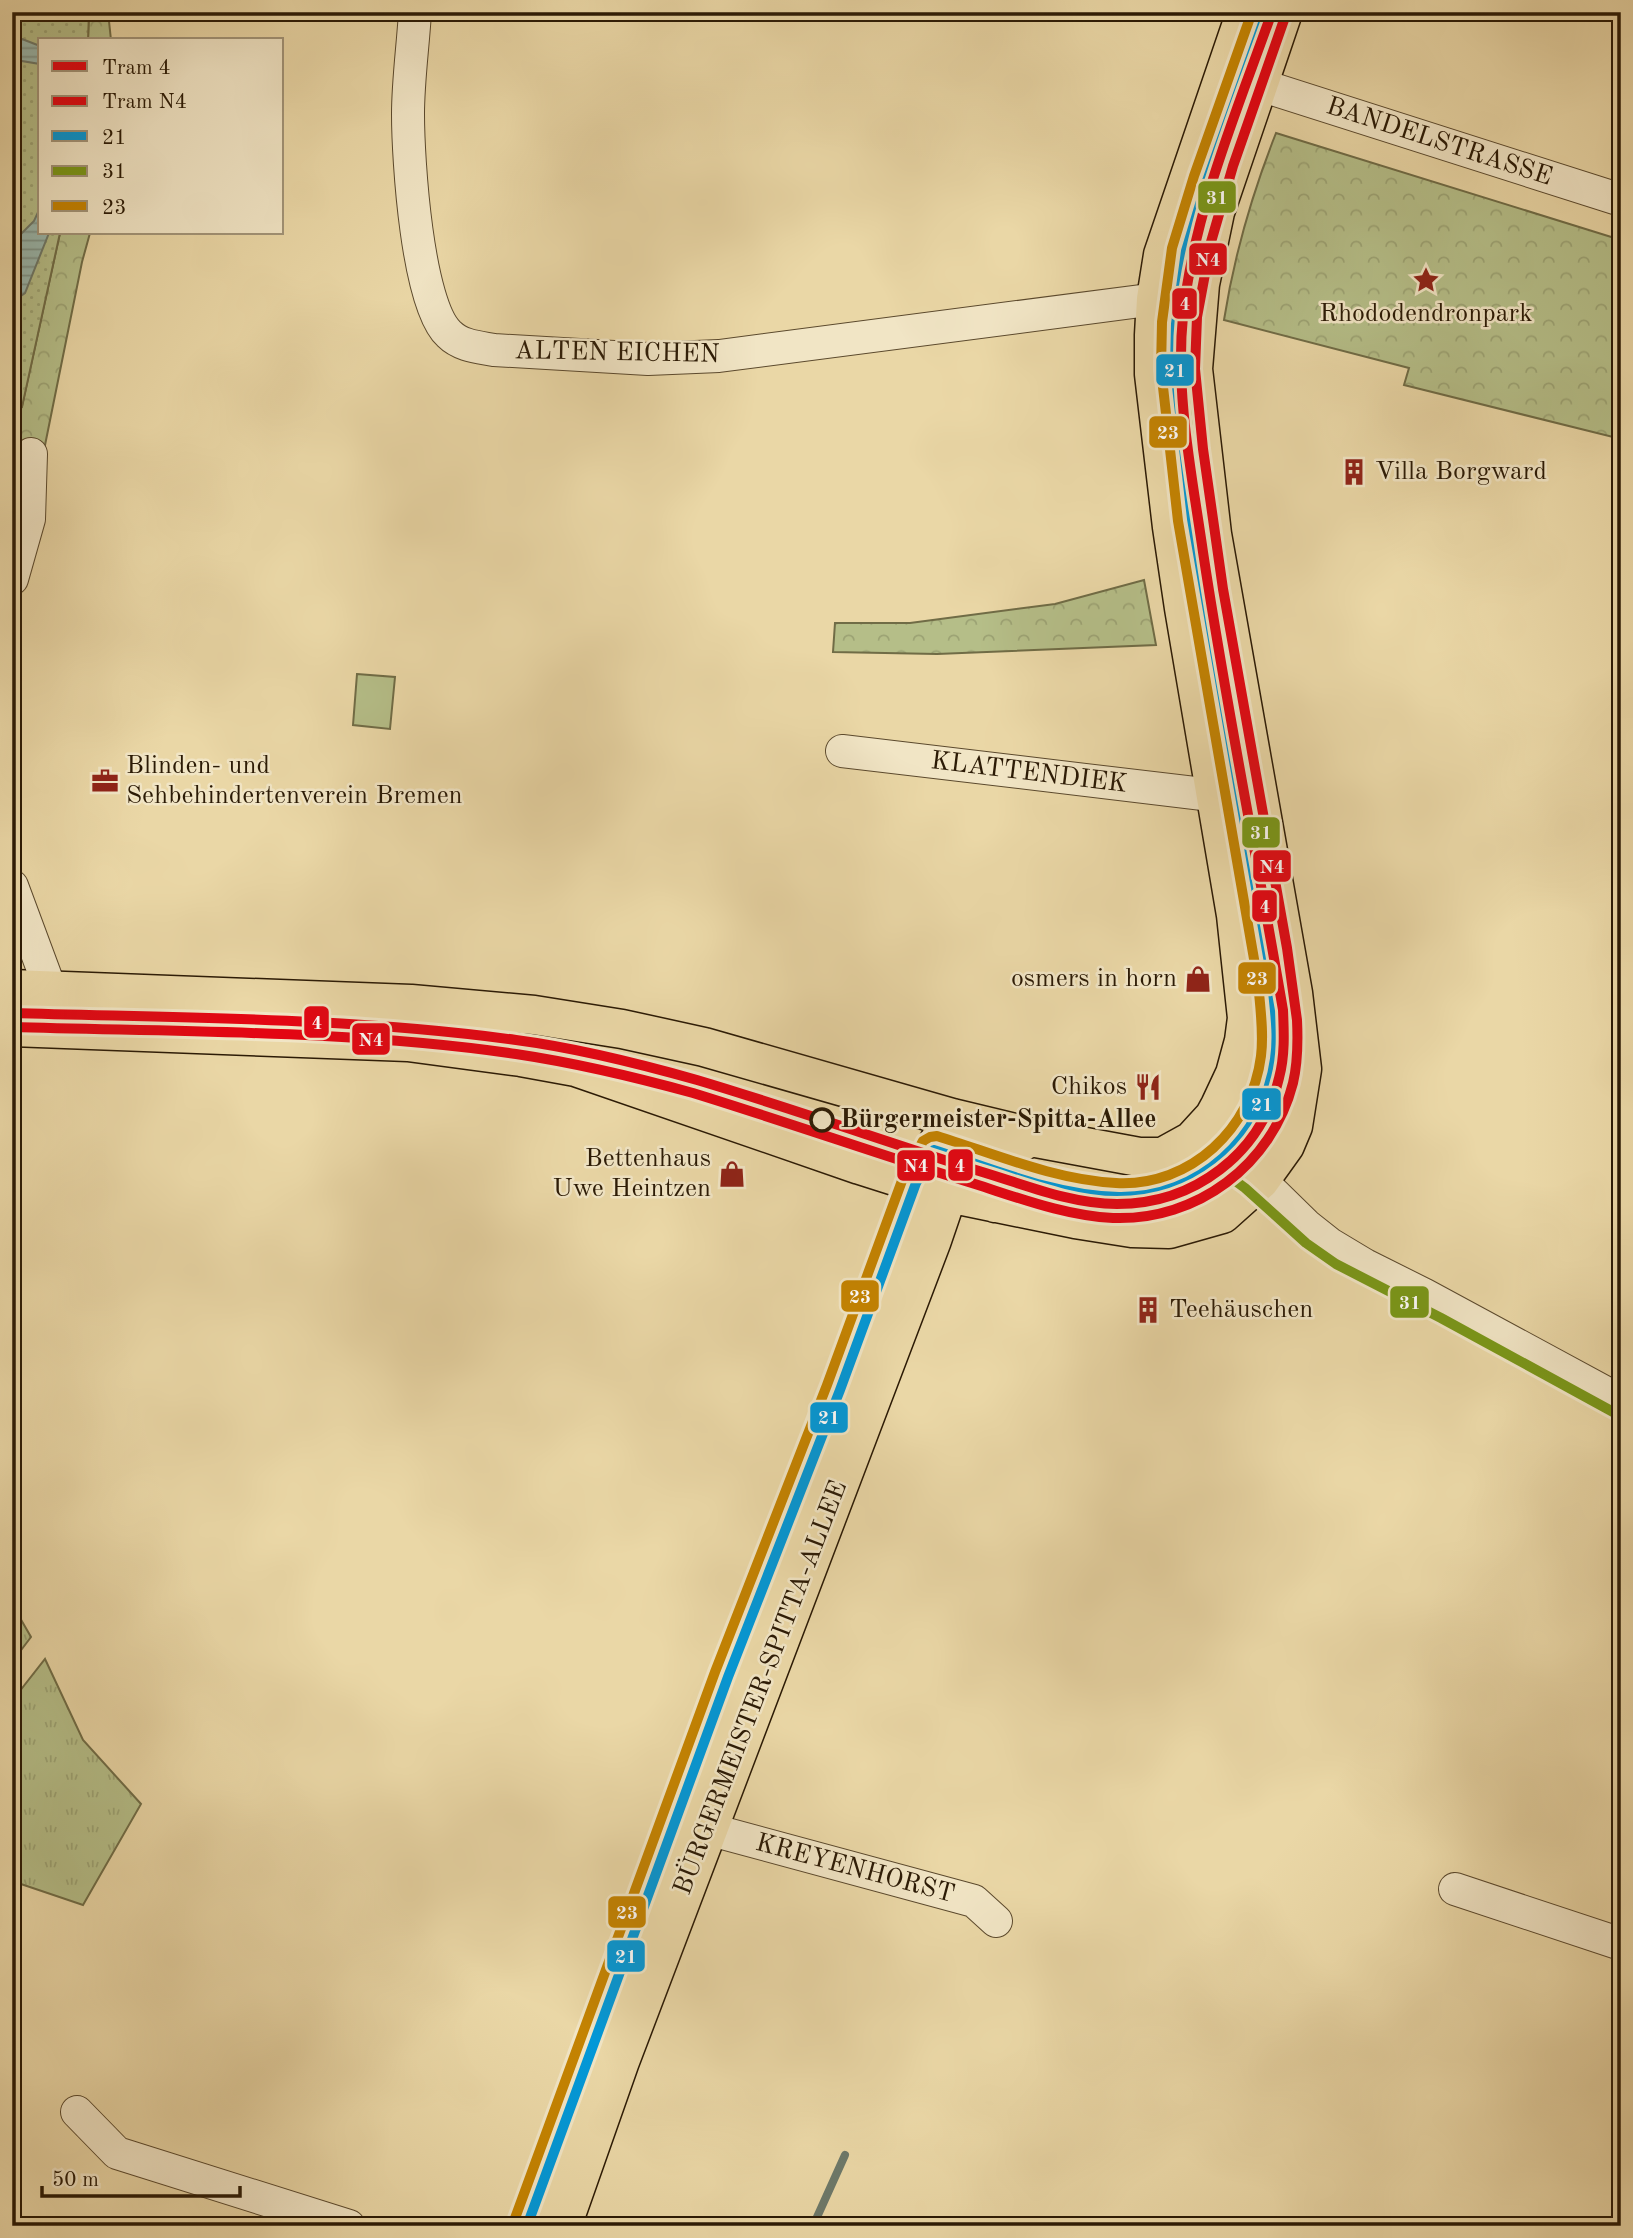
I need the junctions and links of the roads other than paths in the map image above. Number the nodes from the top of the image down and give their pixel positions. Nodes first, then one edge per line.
1 (415, 12) edge
2 (1246, 12) edge
3 (1283, 12) edge
4 (1257, 84) junction
5 (1621, 200) edge
6 (1156, 299) junction
7 (32, 454) dead end
8 (12, 579) edge
9 (842, 751) dead end
10 (1216, 793) junction
11 (12, 886) edge
12 (12, 989) edge
13 (51, 990) junction
14 (12, 1027) edge
15 (951, 1118) junction
16 (1031, 1137) junction
17 (1192, 1141) junction
18 (1260, 1180) junction
19 (932, 1188) junction
20 (995, 1203) junction
21 (1621, 1401) edge
22 (708, 1829) junction
23 (1455, 1889) dead end
24 (996, 1920) dead end
25 (1621, 1944) edge
26 (77, 2112) dead end
27 (349, 2226) edge
28 (527, 2226) edge
29 (562, 2226) edge

1 - 6 street, ALTEN EICHEN
2 - 6 main road
3 - 4 main road
4 - 5 street, BANDELSTRASSE
4 - 18 main road
6 - 10 main road
7 - 8 street
9 - 10 street, KLATTENDIEK
10 - 17 main road
11 - 13 street
12 - 13 main road
13 - 15 main road
14 - 19 main road
15 - 16 main road
15 - 19 main road, BÜRGERMEISTER-SPITTA-ALLEE
16 - 17 main road
16 - 20 main road
17 - 18 main road
18 - 20 main road
18 - 21 street
19 - 20 main road
19 - 22 main road, BÜRGERMEISTER-SPITTA-ALLEE
19 - 28 main road, BÜRGERMEISTER-SPITTA-ALLEE
22 - 24 street, KREYENHORST
22 - 29 main road, BÜRGERMEISTER-SPITTA-ALLEE
23 - 25 street
26 - 27 street

